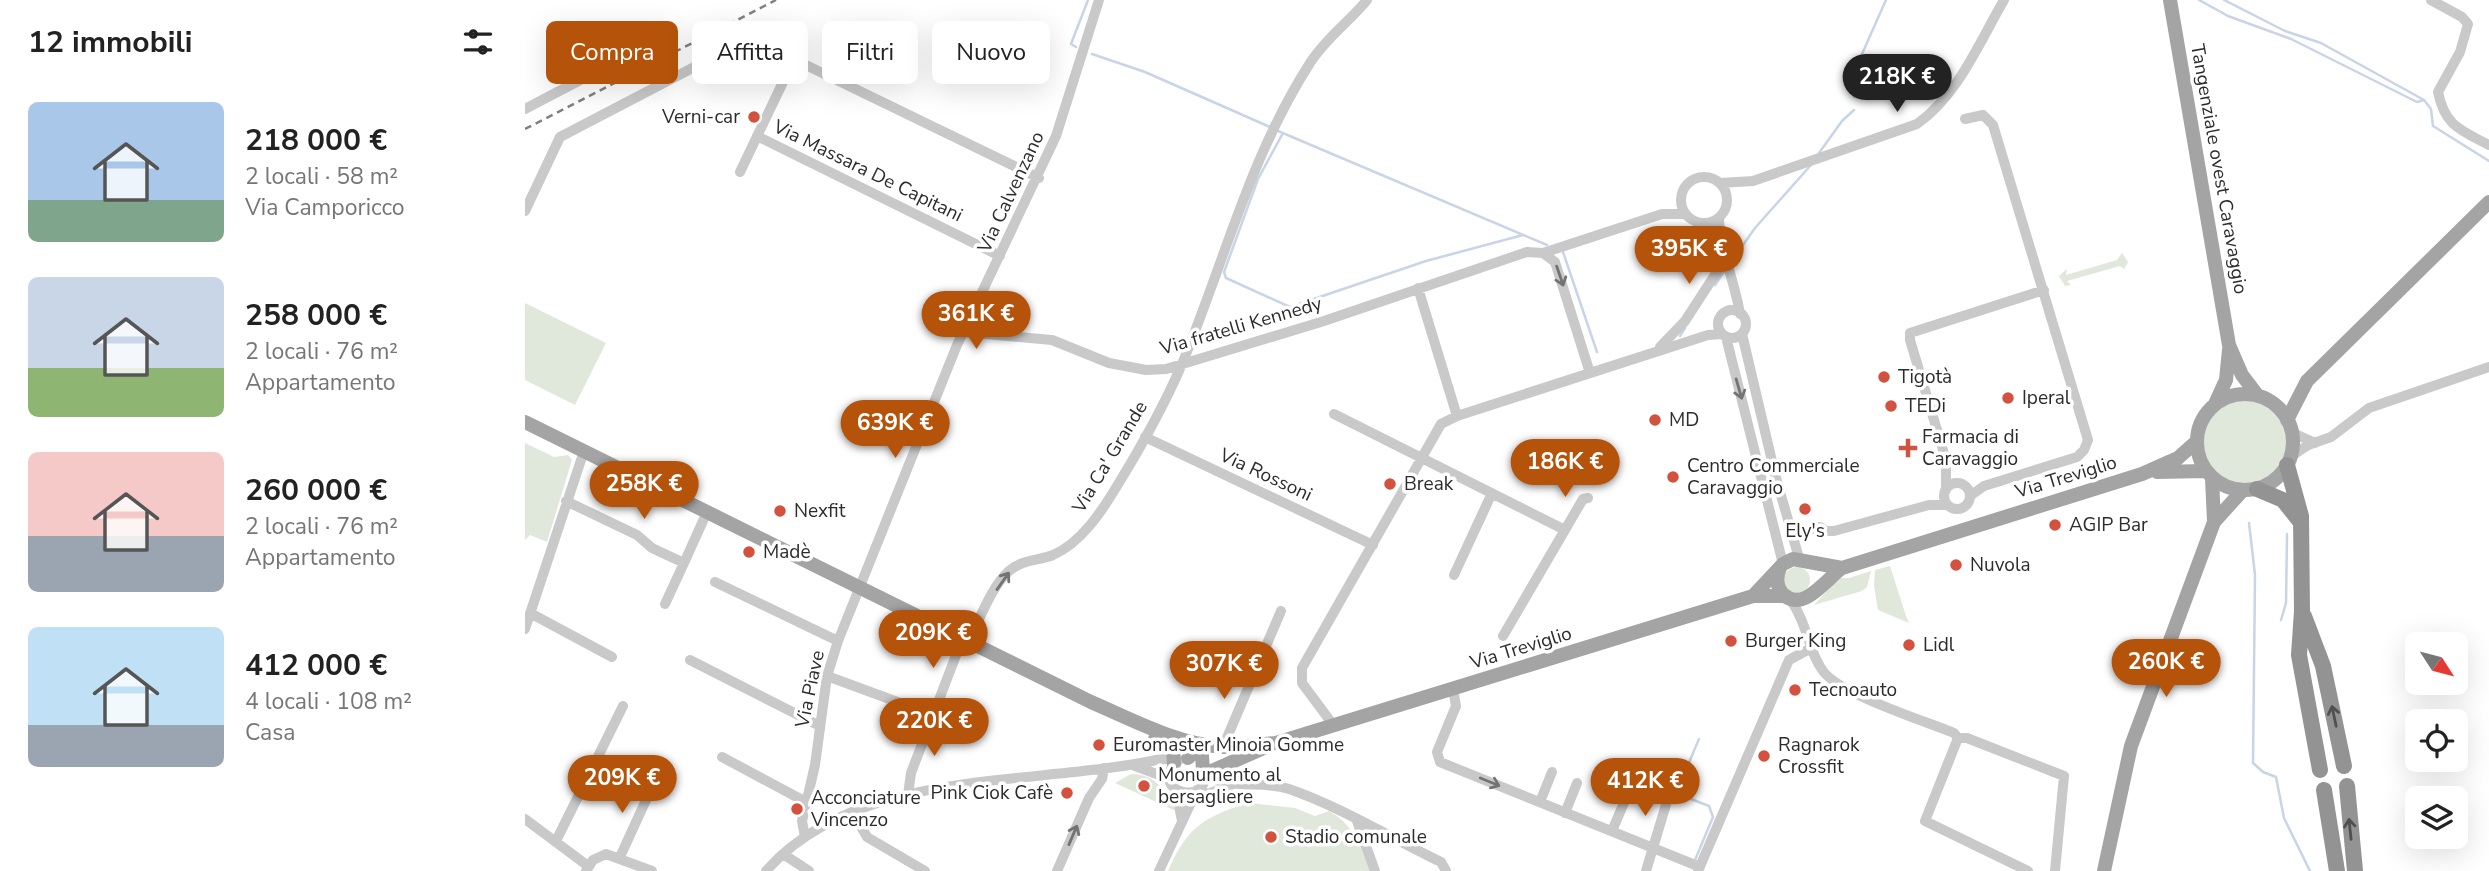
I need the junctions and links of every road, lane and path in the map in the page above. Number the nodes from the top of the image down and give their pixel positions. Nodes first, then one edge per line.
1 (1099, 0) edge
2 (1367, 0) edge
3 (2004, 0) edge
4 (2170, 0) edge
5 (2431, 0) edge
6 (808, 63) edge
7 (692, 67) edge
8 (573, 84) edge
9 (782, 84) edge
10 (525, 109) edge
11 (1965, 119) dead end
12 (757, 136) junction
13 (2489, 145) edge
14 (740, 172) dead end
15 (1039, 178) junction
16 (1753, 181) junction
17 (1720, 183) junction
18 (1681, 197) junction
19 (1728, 198) junction
20 (2489, 202) edge
21 (525, 211) edge
22 (1662, 214) junction
23 (1686, 214) junction
24 (1719, 218) junction
25 (1707, 223) junction
26 (1719, 236) junction
27 (1543, 253) junction
28 (1000, 256) junction
29 (1722, 264) dead end
30 (1418, 288) junction
31 (2044, 290) junction
32 (1735, 313) junction
33 (973, 314) junction
34 (1722, 331) junction
35 (964, 332) junction
36 (991, 333) junction
37 (1742, 334) junction
38 (2229, 345) junction
39 (1655, 352) junction
40 (1182, 364) junction
41 (2489, 368) edge
42 (1591, 373) junction
43 (2307, 381) junction
44 (2262, 398) junction
45 (2214, 406) junction
46 (1334, 414) dead end
47 (1457, 416) junction
48 (525, 422) edge
49 (2289, 426) junction
50 (1764, 430) junction
51 (1752, 434) junction
52 (1145, 437) junction
53 (2196, 442) junction
54 (2315, 443) junction
55 (584, 451) junction
56 (1420, 458) junction
57 (2288, 461) junction
58 (1946, 470) junction
59 (2142, 474) junction
60 (2209, 474) junction
61 (1962, 484) junction
62 (1985, 486) junction
63 (2250, 489) junction
64 (1492, 493) junction
65 (1946, 496) junction
66 (1970, 496) junction
67 (1588, 498) dead end
68 (566, 501) junction
69 (707, 512) junction
70 (2214, 522) junction
71 (2301, 526) junction
72 (1565, 530) junction
73 (1791, 535) junction
74 (1373, 545) junction
75 (1804, 560) junction
76 (684, 563) junction
77 (1781, 566) junction
78 (1842, 568) junction
79 (1454, 575) dead end
80 (715, 582) dead end
81 (859, 586) junction
82 (525, 589) edge
83 (1811, 594) junction
84 (536, 595) junction
85 (1753, 596) junction
86 (1788, 598) junction
87 (665, 604) dead end
88 (1281, 611) dead end
89 (2302, 611) junction
90 (530, 613) junction
91 (1804, 618) junction
92 (525, 629) edge
93 (1503, 636) dead end
94 (966, 638) junction
95 (838, 642) junction
96 (1813, 646) junction
97 (612, 657) dead end
98 (690, 660) dead end
99 (827, 676) junction
100 (1453, 689) junction
101 (1091, 702) junction
102 (623, 706) dead end
103 (933, 715) junction
104 (818, 725) junction
105 (1334, 726) junction
106 (1958, 738) junction
107 (1276, 743) junction
108 (1201, 744) junction
109 (1223, 747) junction
110 (722, 757) dead end
111 (1175, 762) junction
112 (1132, 766) junction
113 (2344, 766) dead end
114 (2320, 770) dead end
115 (1204, 771) junction
116 (1552, 772) dead end
117 (1103, 774) junction
118 (1577, 783) dead end
119 (1231, 785) junction
120 (2347, 786) dead end
121 (652, 787) dead end
122 (1177, 790) junction
123 (1197, 790) junction
124 (2324, 790) dead end
125 (908, 795) junction
126 (1626, 798) dead end
127 (1668, 798) dead end
128 (806, 802) junction
129 (1540, 802) junction
130 (853, 812) junction
131 (1565, 813) junction
132 (525, 818) edge
133 (1182, 821) junction
134 (1357, 821) junction
135 (1612, 831) junction
136 (805, 836) junction
137 (556, 841) junction
138 (1652, 847) junction
139 (783, 854) junction
140 (620, 857) junction
141 (1696, 867) edge
142 (587, 869) edge
143 (652, 871) edge
144 (766, 871) edge
145 (809, 871) edge
146 (925, 871) edge
147 (1057, 871) edge
148 (1159, 871) edge
149 (1375, 871) edge
150 (1446, 871) edge
151 (1646, 871) edge
152 (2028, 871) edge
153 (2055, 871) edge
154 (2104, 871) edge
155 (2337, 871) edge
156 (2355, 871) edge

1 - 15 street, Via Calvenzano
2 - 40 street, Via Ca' Grande
3 - 16 street
4 - 38 main road, Tangenziale ovest Caravaggio
5 - 13 street
6 - 15 street
7 - 21 street
8 - 10 street
9 - 12 street
11 - 31 street, Via Treviglio
12 - 14 street
12 - 28 street, Via Massara De Capitani
15 - 28 street, Via Calvenzano
16 - 17 street
16 - 19 street
17 - 18 street
17 - 19 street
18 - 22 street
18 - 23 street
19 - 24 street
20 - 43 main road
22 - 23 street
22 - 27 street, Via fratelli Kennedy
23 - 25 street
24 - 25 street
24 - 26 street
25 - 26 street
26 - 32 street
27 - 30 street, Via fratelli Kennedy
27 -> 42 street
28 - 33 street, Via Calvenzano
29 - 39 street
30 - 40 street, Via fratelli Kennedy
30 - 47 street
31 - 58 street
31 - 62 street, Via Treviglio
32 - 34 street
32 - 37 street
33 - 35 street, Via Calvenzano
33 - 36 street
34 - 37 street
34 - 39 street
34 -> 51 street
35 - 36 street, Via fratelli Kennedy
35 - 81 street, Via Calvenzano
36 - 40 street, Via fratelli Kennedy
37 - 50 street
38 - 44 main road, Tangenziale ovest Caravaggio
38 - 45 main road, Tangenziale ovest Caravaggio
39 - 42 street
40 - 52 street, Via Ca' Grande
41 - 54 street
42 - 47 street
43 - 44 main road
43 - 49 main road
44 - 45 main road
44 - 49 main road
45 - 53 main road
46 - 56 street
47 - 56 street
48 - 55 main road
49 - 54 street
49 - 57 main road
50 - 51 street
50 - 73 street
51 - 77 street
52 - 74 street, Via Rossoni
94 -> 52 street, Via Ca' Grande
53 - 59 main road, Via Treviglio
53 - 60 main road
54 - 57 street
55 - 68 street
55 - 69 main road
56 - 64 street
56 - 74 street
57 - 63 main road
57 - 71 highway
58 - 61 street
58 - 65 street
59 - 60 main road, Via Treviglio
59 - 78 main road, Via Treviglio
60 - 63 main road
60 - 70 main road
61 - 62 street
61 - 65 street
61 - 66 street
62 - 66 street
63 - 70 main road
63 - 71 highway
64 - 72 street
64 - 79 street
65 - 66 street
65 - 73 street
67 - 72 street
68 - 76 street
68 - 84 street
69 - 76 street
69 - 81 main road
70 - 154 main road
71 - 89 highway
72 - 93 street
73 - 75 street
74 - 105 street
75 - 77 main road
75 - 78 main road
75 - 83 main road
76 - 87 street
77 - 85 main road
77 - 86 main road
78 - 83 main road
80 - 95 street
81 - 94 main road
81 - 95 street, Via Piave
82 - 84 street
83 - 86 main road
83 - 91 street
84 - 90 street
85 - 86 main road
85 - 100 main road, Via Treviglio
86 - 91 street
88 - 109 street
113 -> 89 highway
89 - 114 highway
90 - 92 street
90 - 97 street
91 - 96 street
94 - 101 main road
94 - 103 street, Via Ca' Grande
95 - 99 street, Via Piave
96 - 106 street
96 - 141 street
98 - 104 street
99 - 103 street
99 - 104 street, Via Piave
100 - 105 main road, Via Treviglio
100 -> 129 street
101 - 108 main road
101 - 111 main road
102 - 137 street
103 - 125 street, Via Ca' Grande
104 - 128 street, Via Piave
105 - 107 main road, Via Treviglio
106 - 152 street
106 - 153 street
107 - 109 main road
107 - 115 main road
108 - 109 main road
108 - 111 main road
108 - 115 main road
110 - 128 street
111 - 112 street
111 - 112 street
111 - 115 street
111 - 122 street
112 - 117 street
115 - 119 street
115 - 123 street
116 - 129 street
117 - 125 street
147 -> 117 street
118 - 131 street
119 - 123 street
119 - 134 street
156 -> 120 highway
121 - 140 street
122 - 123 street
122 - 133 street
123 - 133 street
124 - 155 highway
125 - 130 street
126 - 135 street
127 - 138 street
128 - 136 street, Via Piave
129 - 131 street
130 - 136 street
130 - 146 street
131 - 135 street
132 - 137 street
133 - 148 street
134 - 149 street
134 - 150 street
135 - 138 street
136 - 139 street
137 - 142 street
138 - 141 street
138 - 151 street
139 - 144 street
139 - 145 street
140 - 142 street
140 - 143 street

